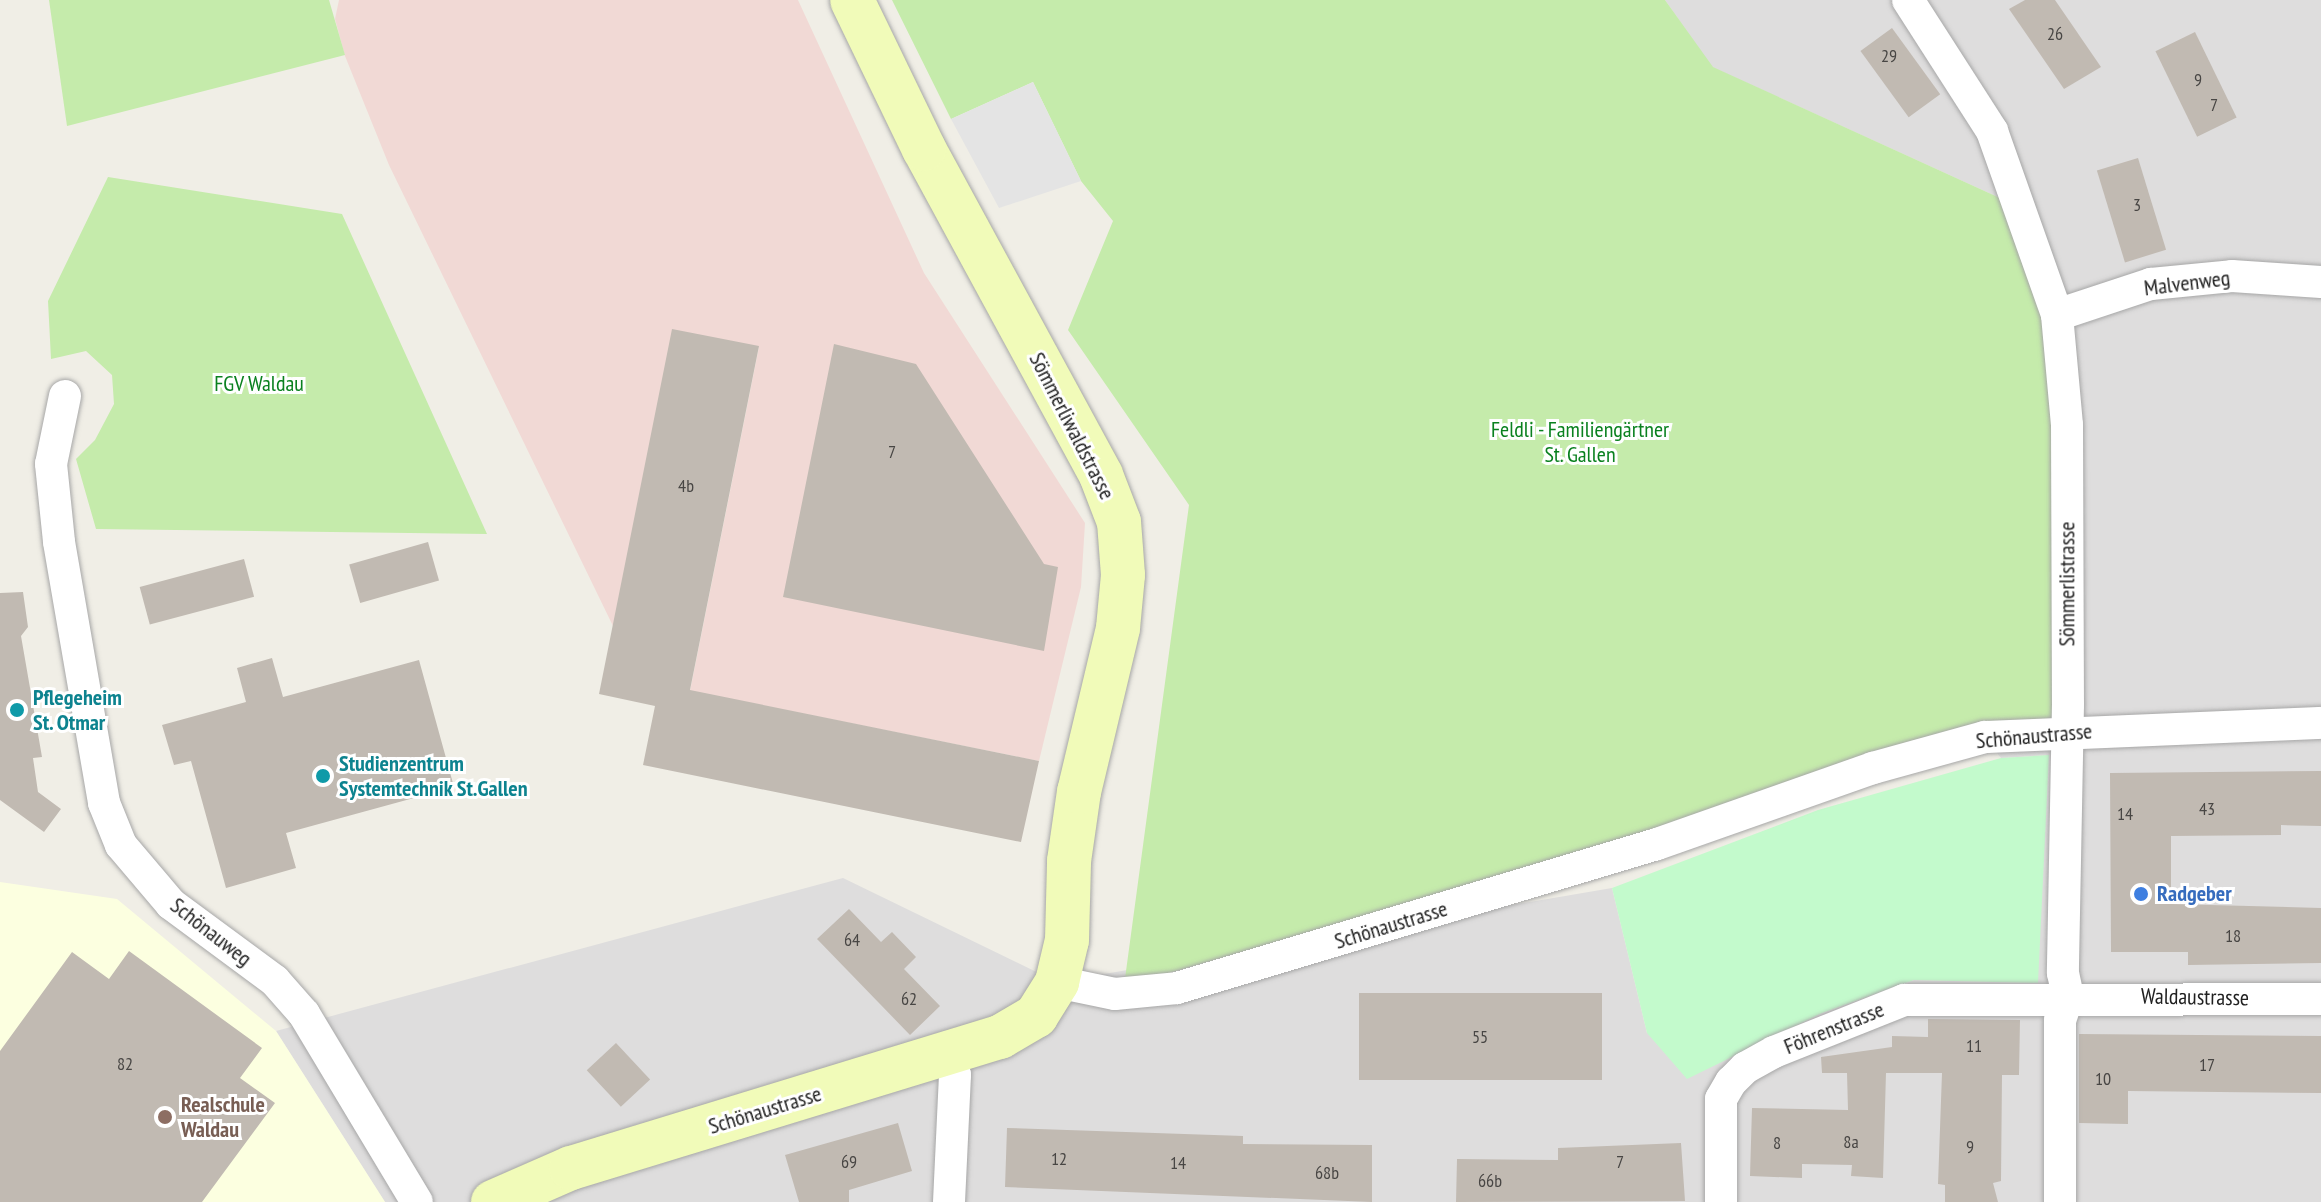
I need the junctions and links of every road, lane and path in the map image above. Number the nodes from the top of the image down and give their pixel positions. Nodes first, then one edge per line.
1 (852, 0) edge
2 (1908, 0) edge
3 (2321, 282) edge
4 (2057, 315) junction
5 (65, 396) dead end
6 (2321, 723) edge
7 (2068, 730) junction
8 (1057, 982) junction
9 (2068, 996) junction
10 (2321, 999) edge
11 (950, 1055) junction
12 (417, 1202) edge
13 (493, 1202) edge
14 (949, 1202) edge
15 (1721, 1202) edge
16 (2060, 1202) edge

1 - 8 street, Sömmerliwaldstrasse
2 - 4 street, Sömmerlistrasse
3 - 4 street, Malvenweg
4 - 7 street, Sömmerlistrasse
5 - 12 street, Schönauweg
6 - 7 street, Schönaustrasse
7 - 8 street, Schönaustrasse
7 - 9 street, Sömmerlistrasse
8 - 11 street, Schönaustrasse
9 - 10 street, Waldaustrasse
9 - 15 street, Föhrenstrasse
9 - 16 street, Sömmerlistrasse
11 - 13 street, Schönaustrasse
11 - 14 street

